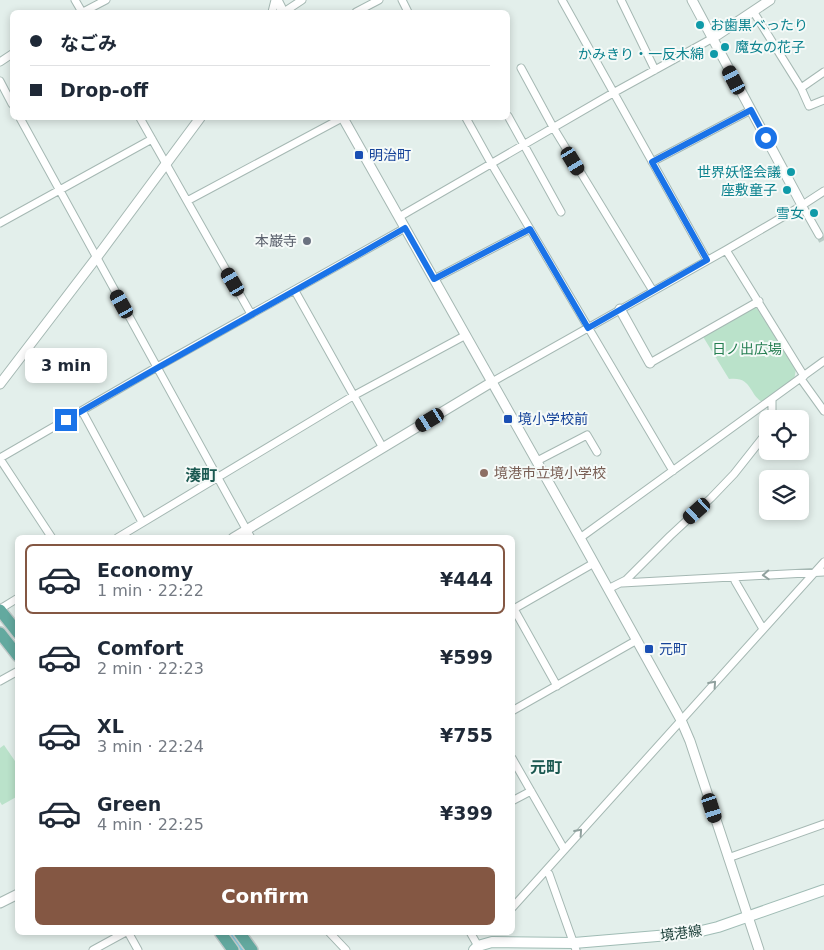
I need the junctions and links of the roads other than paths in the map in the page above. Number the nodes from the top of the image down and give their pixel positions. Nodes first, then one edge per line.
1 (106, 0) edge
2 (302, 0) edge
3 (378, 0) edge
4 (562, 0) edge
5 (620, 0) edge
6 (692, 0) edge
7 (770, 0) edge
8 (756, 6) edge
9 (87, 10) edge
10 (287, 10) edge
11 (360, 10) edge
12 (713, 38) junction
13 (521, 68) dead end
14 (656, 70) junction
15 (824, 72) edge
16 (0, 81) edge
17 (801, 88) junction
18 (614, 93) junction
19 (10, 100) edge
20 (824, 100) edge
21 (751, 110) junction
22 (21, 120) edge
23 (141, 120) edge
24 (198, 120) edge
25 (338, 120) edge
26 (343, 120) edge
27 (467, 120) edge
28 (510, 120) edge
29 (553, 127) junction
30 (152, 139) junction
31 (522, 145) junction
32 (652, 162) junction
33 (166, 163) junction
34 (490, 163) junction
35 (60, 190) junction
36 (824, 191) edge
37 (187, 201) junction
38 (802, 205) junction
39 (561, 212) dead end
40 (399, 217) junction
41 (0, 223) edge
42 (405, 228) junction
43 (530, 229) junction
44 (819, 235) dead end
45 (726, 250) junction
46 (97, 258) junction
47 (707, 260) junction
48 (434, 279) junction
49 (295, 291) junction
50 (653, 291) junction
51 (759, 301) junction
52 (620, 310) junction
53 (251, 314) junction
54 (588, 328) junction
55 (466, 334) junction
56 (824, 361) edge
57 (650, 364) joint
58 (156, 367) junction
59 (803, 378) junction
60 (492, 382) junction
61 (0, 384) edge
62 (353, 396) junction
63 (772, 400) junction
64 (772, 410) edge
65 (82, 411) junction
66 (824, 411) edge
67 (759, 442) edge
68 (383, 448) junction
69 (597, 452) dead end
70 (0, 459) edge
71 (537, 461) junction
72 (673, 471) junction
73 (218, 477) junction
74 (142, 522) junction
75 (249, 533) edge
76 (50, 535) edge
77 (122, 535) edge
78 (580, 538) junction
79 (824, 562) edge
80 (594, 563) junction
81 (814, 572) junction
82 (824, 572) edge
83 (734, 577) junction
84 (621, 583) junction
85 (608, 589) junction
86 (15, 600) edge
87 (515, 608) edge
88 (0, 610) edge
89 (515, 612) edge
90 (15, 629) edge
91 (763, 629) junction
92 (0, 633) edge
93 (637, 640) junction
94 (15, 652) edge
95 (15, 673) edge
96 (0, 681) edge
97 (557, 686) junction
98 (515, 709) edge
99 (681, 720) junction
100 (515, 763) edge
101 (531, 791) junction
102 (515, 799) edge
103 (824, 824) edge
104 (564, 849) junction
105 (728, 858) junction
106 (546, 871) junction
107 (824, 890) edge
108 (15, 896) edge
109 (0, 903) edge
110 (515, 905) edge
111 (747, 916) junction
112 (121, 935) edge
113 (129, 935) edge
114 (222, 935) edge
115 (241, 935) edge
116 (333, 935) edge
117 (471, 935) edge
118 (493, 937) edge
119 (575, 946) edge
120 (476, 948) edge
121 (93, 950) edge
122 (138, 950) edge
123 (233, 950) edge
124 (252, 950) edge
125 (346, 950) edge
126 (759, 950) edge

1 - 9 street
2 - 10 street
3 - 11 street
4 - 18 street
5 - 14 street
6 - 12 street
7 - 8 street
8 - 12 street
8 - 17 street
12 - 14 street
12 - 21 street
13 - 29 street
14 - 18 street
15 - 17 street
16 - 19 street
17 - 20 street
18 - 29 street
18 - 32 street
21 - 32 street
21 - 38 street
22 - 35 street
23 - 30 street
24 - 33 street
25 - 37 street
26 - 40 street
27 - 34 street
28 - 31 street
29 - 31 street
29 - 50 street
30 - 33 street
30 - 35 street
31 - 34 street
31 - 39 street
32 - 47 street
33 - 37 street
33 - 46 street
34 - 40 street
34 - 43 street
35 - 41 street
35 - 46 street
36 - 38 street
37 - 53 street
38 - 44 street
38 - 45 street
40 - 42 street
42 - 48 street
42 - 49 street
43 - 48 street
43 - 54 street
45 - 47 street
45 - 51 street
46 - 58 street
46 - 61 street
47 - 50 street
48 - 55 street
49 - 53 street
49 - 62 street
50 - 52 street
51 - 57 street
51 - 59 street
52 - 54 street
52 - 57 street
53 - 58 street
54 - 60 street
54 - 72 street
55 - 60 street
55 - 62 street
56 - 59 street
58 - 65 street
58 - 73 street
59 - 63 street
59 - 66 street
60 - 68 street
60 - 71 street
62 - 68 street
62 - 73 street
63 - 64 street
63 - 72 street
65 - 70 street
65 - 74 street
67 - 84 street
68 - 75 street
69 - 71 street
70 - 76 street
71 - 78 street
72 - 78 street
73 - 74 street
73 - 75 street
74 - 77 street
78 - 80 street
79 - 81 street
80 - 85 street
80 - 87 street
81 - 82 street
81 -> 83 street
81 - 91 street
83 - 84 street
83 - 91 street
84 - 85 street
85 - 93 street
86 - 88 street
88 - 90 main road
89 - 97 street
99 -> 91 street
92 - 94 main road
93 - 97 street
93 - 99 street
95 - 96 street
97 - 98 street
104 -> 99 street
99 - 105 street
100 - 101 street
101 - 102 street
101 - 104 street
103 - 105 street
104 - 106 street
105 - 111 street
106 - 110 street
106 - 119 street
107 - 111 main road, 境港線
108 - 109 street
111 - 119 main road, 境港線
111 - 126 street
112 - 121 street
113 - 122 street
114 - 123 main road
115 - 124 main road
116 - 125 street
117 - 120 street
118 - 119 main road, 境港線
118 - 120 main road, 境港線

